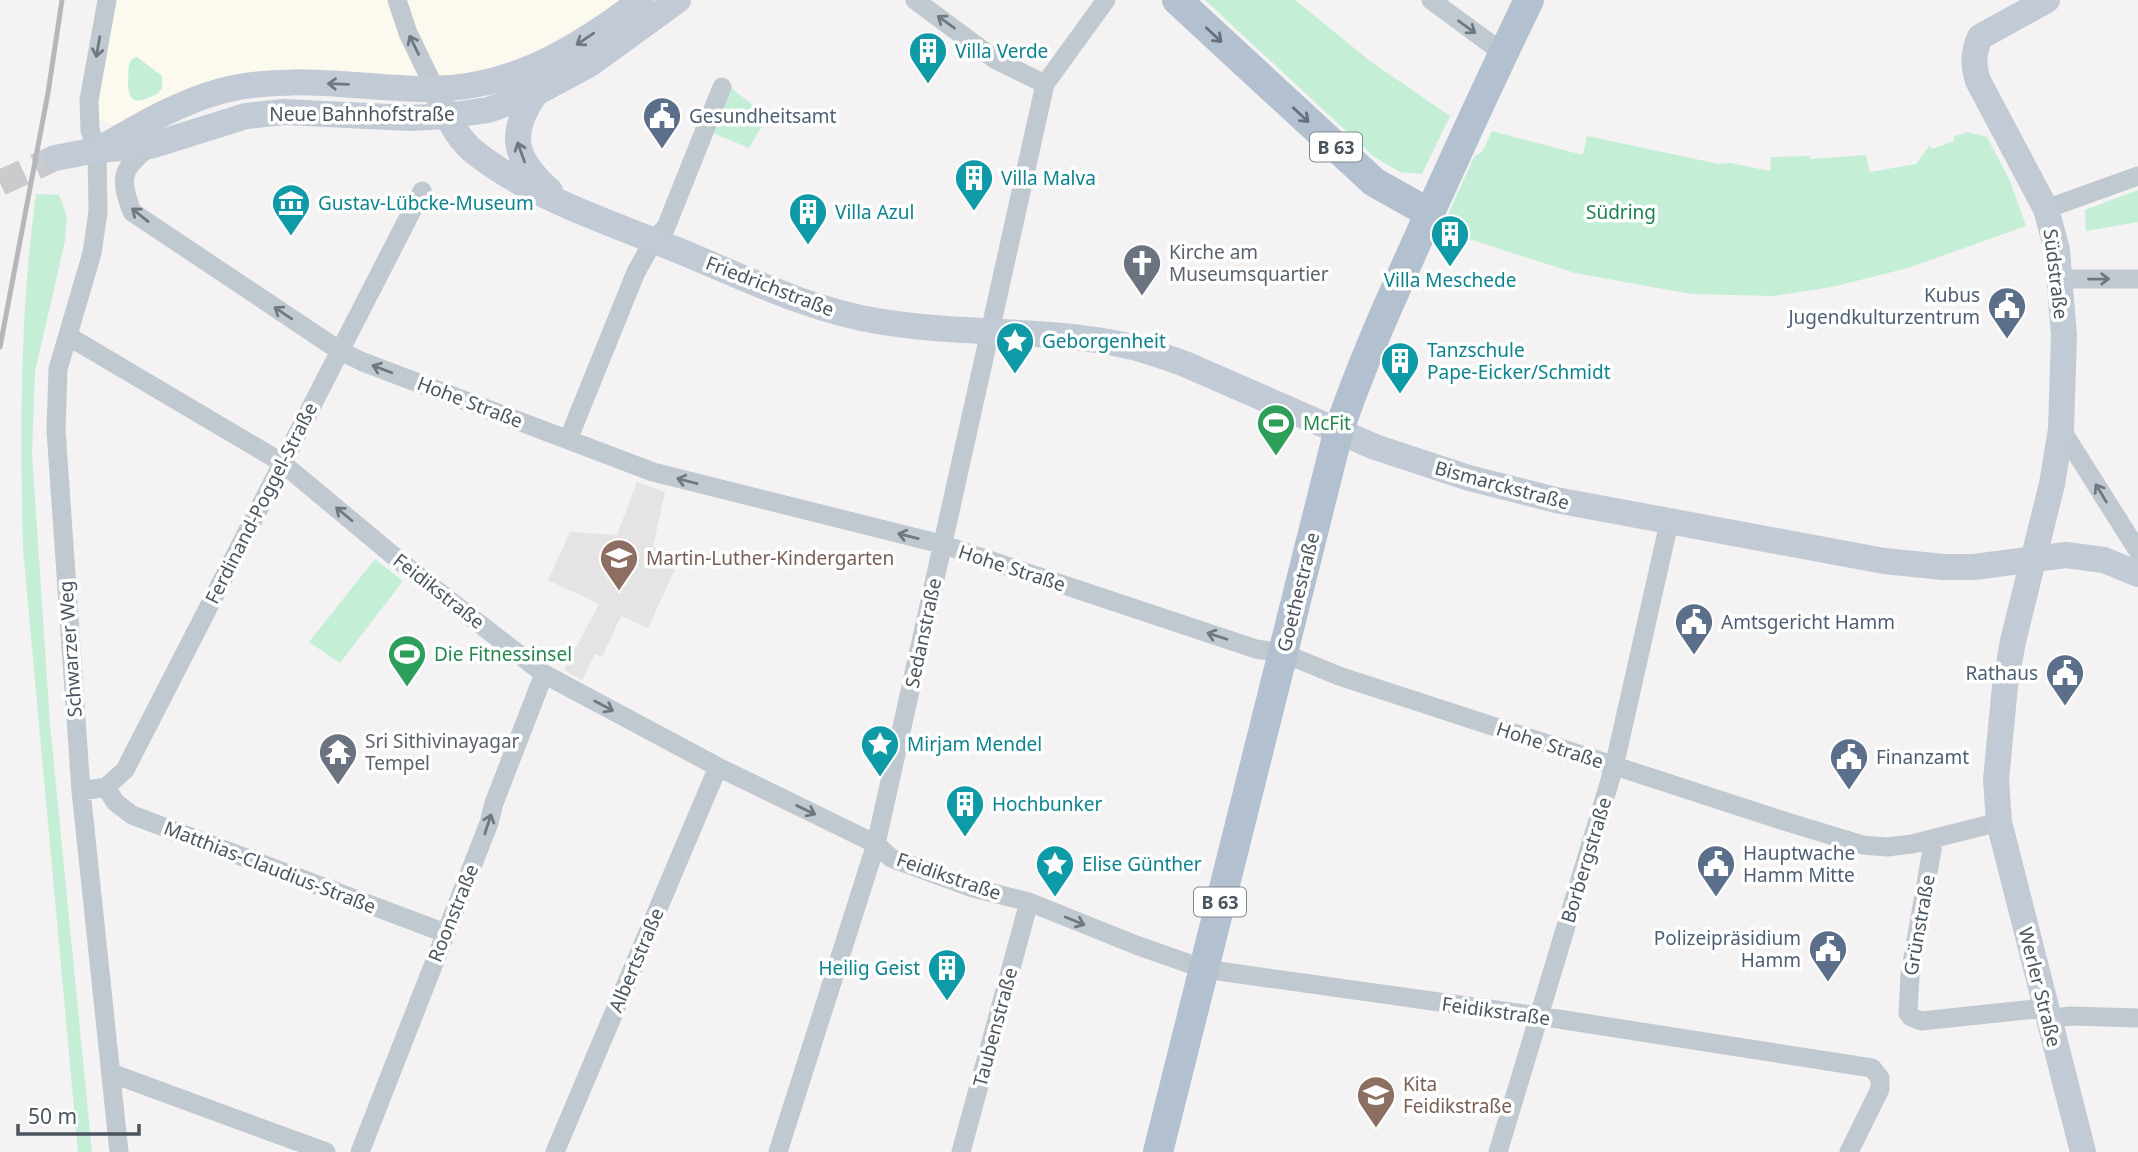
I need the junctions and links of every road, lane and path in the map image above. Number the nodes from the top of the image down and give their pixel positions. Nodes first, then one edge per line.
1 (107, 0) edge
2 (397, 0) edge
3 (641, 0) edge
4 (678, 0) edge
5 (915, 0) edge
6 (1106, 0) edge
7 (1177, 0) edge
8 (1431, 0) edge
9 (1529, 0) edge
10 (2047, 0) edge
11 (1503, 53) junction
12 (1045, 85) junction
13 (722, 86) dead end
14 (435, 89) junction
15 (536, 93) junction
16 (447, 116) junction
17 (150, 146) junction
18 (97, 150) junction
19 (55, 158) tunnel mouth
20 (2138, 176) edge
21 (422, 191) dead end
22 (562, 202) junction
23 (2046, 209) junction
24 (1429, 213) junction
25 (654, 240) junction
26 (2061, 279) junction
27 (2138, 279) edge
28 (988, 333) junction
29 (68, 336) junction
30 (340, 351) junction
31 (2061, 429) junction
32 (1338, 433) junction
33 (568, 440) junction
34 (281, 462) junction
35 (1669, 523) junction
36 (941, 544) junction
37 (2138, 551) edge
38 (2033, 558) junction
39 (2138, 574) edge
40 (1283, 653) junction
41 (544, 674) junction
42 (1614, 766) junction
43 (718, 767) junction
44 (106, 787) junction
45 (80, 791) junction
46 (1999, 822) junction
47 (1934, 838) junction
48 (876, 844) junction
49 (1029, 902) junction
50 (445, 933) junction
51 (1204, 969) junction
52 (2046, 1013) junction
53 (1539, 1017) junction
54 (2138, 1018) edge
55 (111, 1073) junction
56 (119, 1152) edge
57 (326, 1152) edge
58 (360, 1152) edge
59 (555, 1152) edge
60 (778, 1152) edge
61 (961, 1152) edge
62 (1158, 1152) edge
63 (1497, 1152) edge
64 (1849, 1152) edge
65 (2083, 1152) edge

1 -> 18 street, Schwarzer Weg
14 -> 2 street
3 -> 14 main road, Neue Bahnhofstraße
4 - 15 main road, Neue Bahnhofstraße
12 -> 5 street
6 - 12 street, Sedanstraße
7 -> 24 main road, B 63
8 -> 11 street
9 - 11 main road, B 63
10 - 23 main road, Südstraße
11 - 24 main road, Goethestraße / B 63
12 - 28 street, Sedanstraße
13 - 25 street
14 - 16 main road, Friedrichstraße
14 -> 18 main road, Neue Bahnhofstraße
15 - 16 main road, Neue Bahnhofstraße
22 -> 15 main road, Friedrichstraße
16 - 17 main road, Neue Bahnhofstraße
16 - 22 main road, Friedrichstraße
17 - 18 main road, Neue Bahnhofstraße
30 -> 17 street, Hohe Straße
18 - 19 main road
18 - 29 street, Schwarzer Weg
20 - 23 street
21 - 30 street, Ferdinand-Poggel-Straße
22 - 25 main road, Friedrichstraße
23 - 26 main road, Südstraße
24 - 32 main road, Goethestraße / B 63
25 - 28 main road, Friedrichstraße
25 - 33 street
26 -> 27 street
26 - 31 main road, Südstraße
28 - 32 main road, Bismarckstraße
28 - 36 street, Sedanstraße
29 - 34 street, Feidikstraße
29 - 45 street, Schwarzer Weg
33 -> 30 street, Hohe Straße
30 - 34 street, Ferdinand-Poggel-Straße
37 -> 31 street
31 - 38 main road, Südstraße
32 - 35 main road, Bismarckstraße
32 - 40 main road, Goethestraße / B 63
36 -> 33 street, Hohe Straße
41 -> 34 street, Feidikstraße
34 - 44 street, Ferdinand-Poggel-Straße
35 - 38 main road, Bismarckstraße
35 - 42 street, Borbergstraße
40 -> 36 street, Hohe Straße
36 - 48 street, Sedanstraße
38 - 39 main road, Bismarckstraße
38 - 46 main road, Werler Straße
40 - 42 street, Hohe Straße
40 - 51 main road, Goethestraße / B 63
41 -> 43 street, Feidikstraße
50 -> 41 street, Roonstraße
42 - 47 street, Hohe Straße
42 - 53 street, Borbergstraße
43 -> 48 street, Feidikstraße
43 - 59 street, Albertstraße
44 - 45 street
44 - 50 street, Matthias-Claudius-Straße
45 - 55 street, Schwarzer Weg
46 - 47 street, Hohe Straße
46 - 52 main road, Werler Straße
47 - 52 street, Grünstraße
48 - 49 street, Feidikstraße
48 - 60 street, Sedanstraße
49 -> 51 street, Feidikstraße
49 - 61 street, Taubenstraße
50 - 58 street, Roonstraße
51 - 53 street, Feidikstraße
51 - 62 main road, Goethestraße / B 63
52 - 54 street
52 - 65 main road, Werler Straße
53 - 63 street, Borbergstraße
53 - 64 street, Feidikstraße
55 - 56 street, Schwarzer Weg
55 - 57 street

